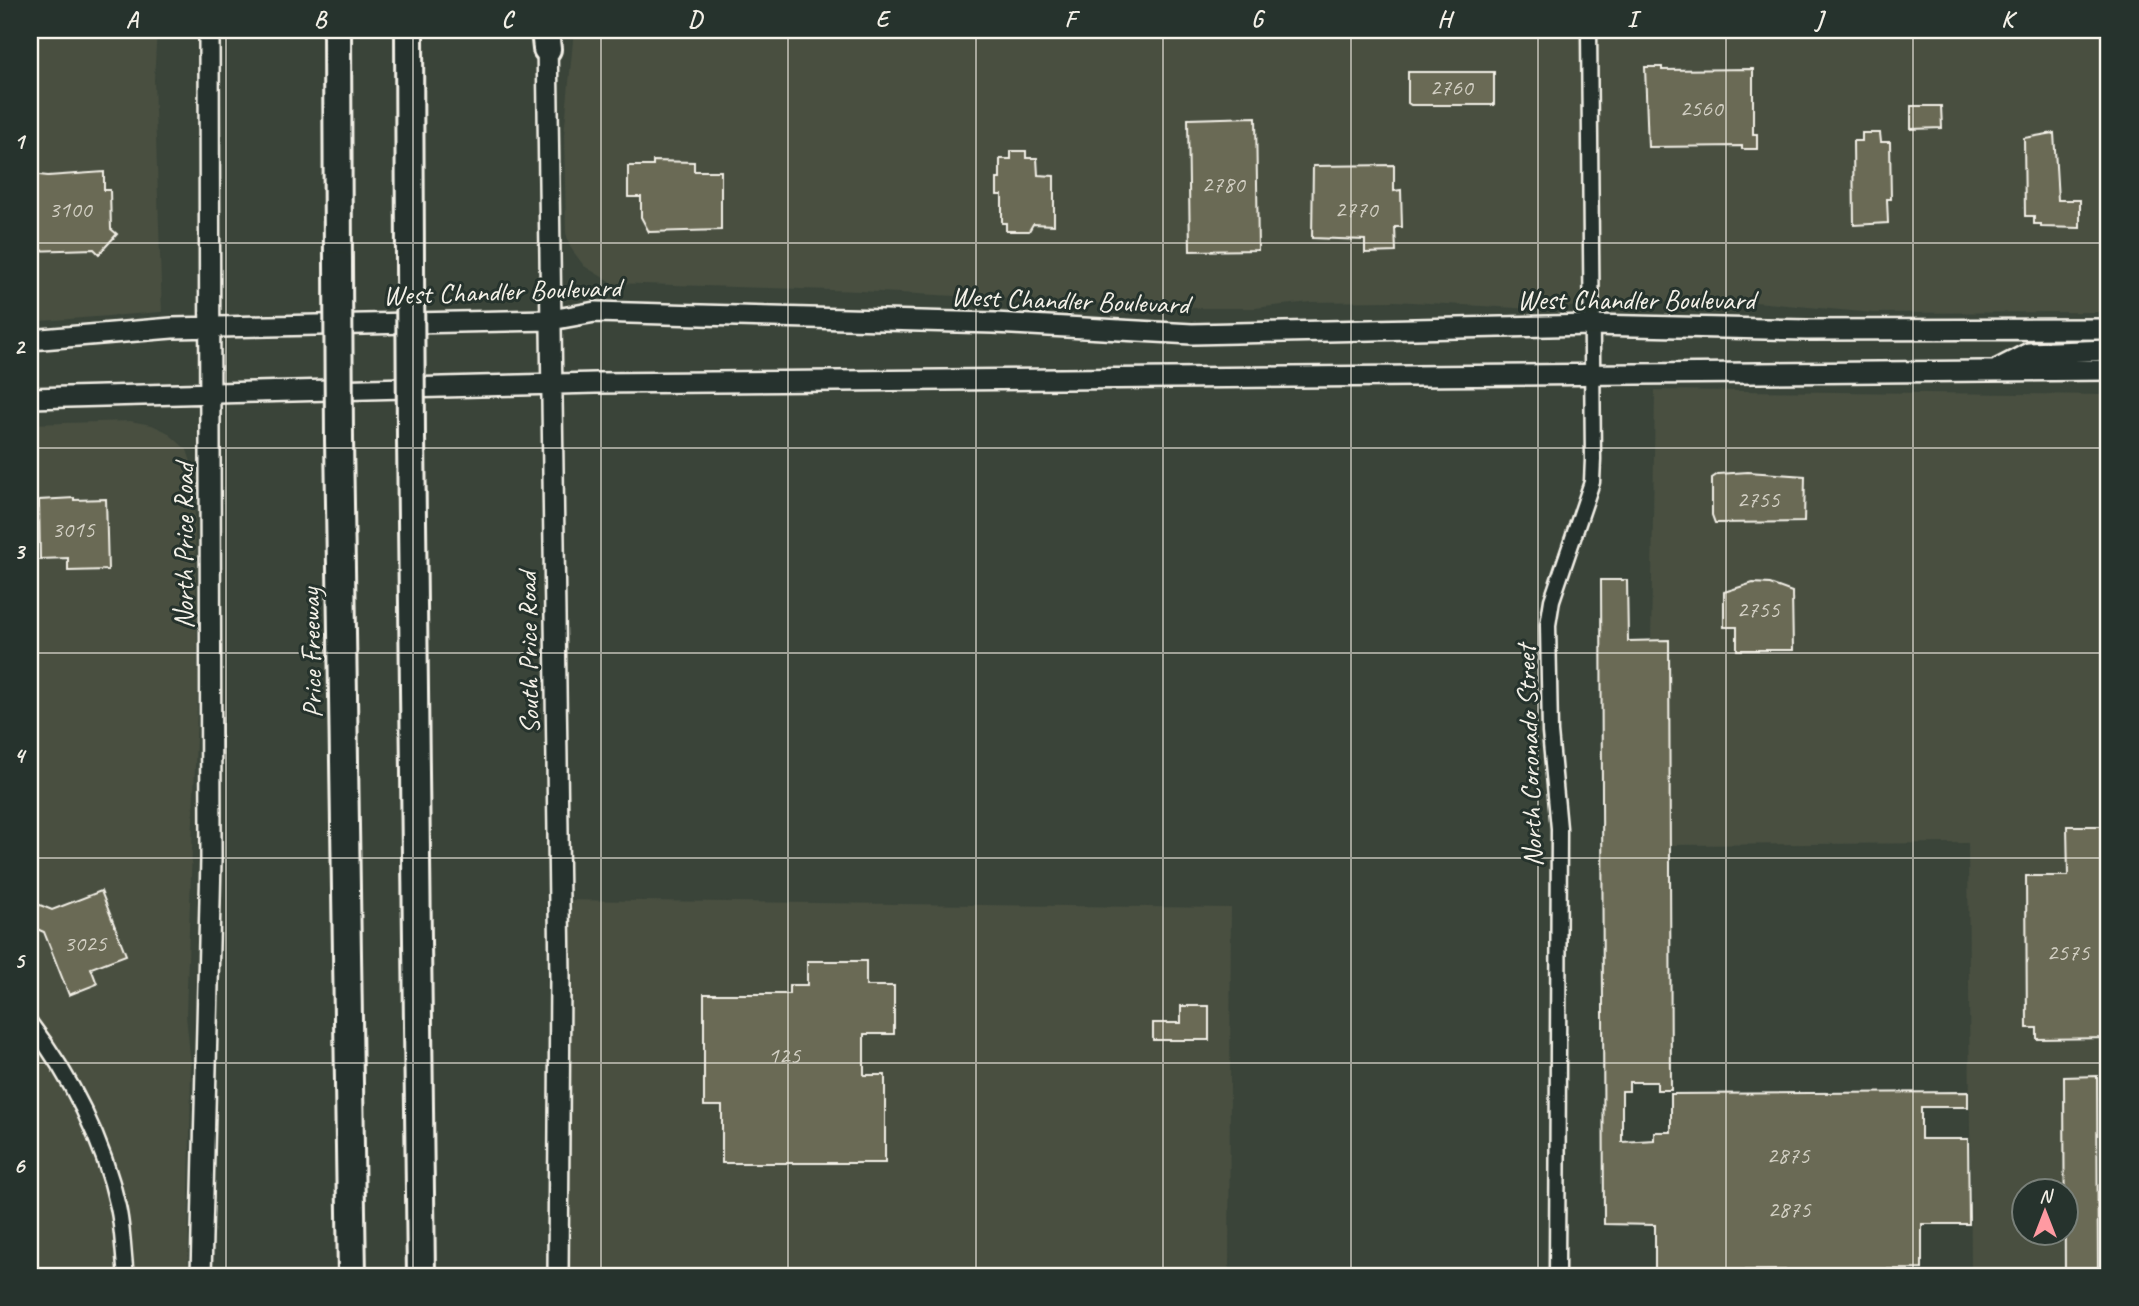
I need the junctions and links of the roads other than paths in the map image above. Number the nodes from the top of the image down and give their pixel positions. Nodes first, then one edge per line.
1 (209, 30) edge
2 (337, 30) edge
3 (409, 30) edge
4 (1589, 30) edge
5 (546, 36) edge
6 (551, 320) junction
7 (1591, 325) junction
8 (210, 327) junction
9 (2109, 330) edge
10 (30, 340) edge
11 (2109, 350) edge
12 (2109, 370) edge
13 (1994, 371) junction
14 (1592, 375) junction
15 (552, 384) junction
16 (210, 394) junction
17 (30, 398) edge
18 (30, 1023) edge
19 (126, 1276) edge
20 (201, 1276) edge
21 (352, 1276) edge
22 (421, 1276) edge
23 (558, 1276) edge
24 (1557, 1276) edge

1 - 8 main road, North Price Road
2 - 21 highway, Price Freeway, bridge
3 - 22 highway, bridge
4 - 7 street, North Coronado Street
5 - 6 main road, South Price Road
6 - 7 main road, West Chandler Boulevard
6 - 8 main road, West Chandler Boulevard
6 - 15 main road, South Price Road
7 - 9 main road, West Chandler Boulevard
7 - 14 street, North Coronado Street
8 - 10 main road, West Chandler Boulevard
8 - 16 main road, North Price Road
11 - 13 main road
12 - 13 main road
13 - 14 main road
14 - 15 main road
14 - 24 street, North Coronado Street
15 - 16 main road
15 - 23 main road, South Price Road
16 - 17 main road
16 - 20 main road, North Price Road
18 - 19 street

